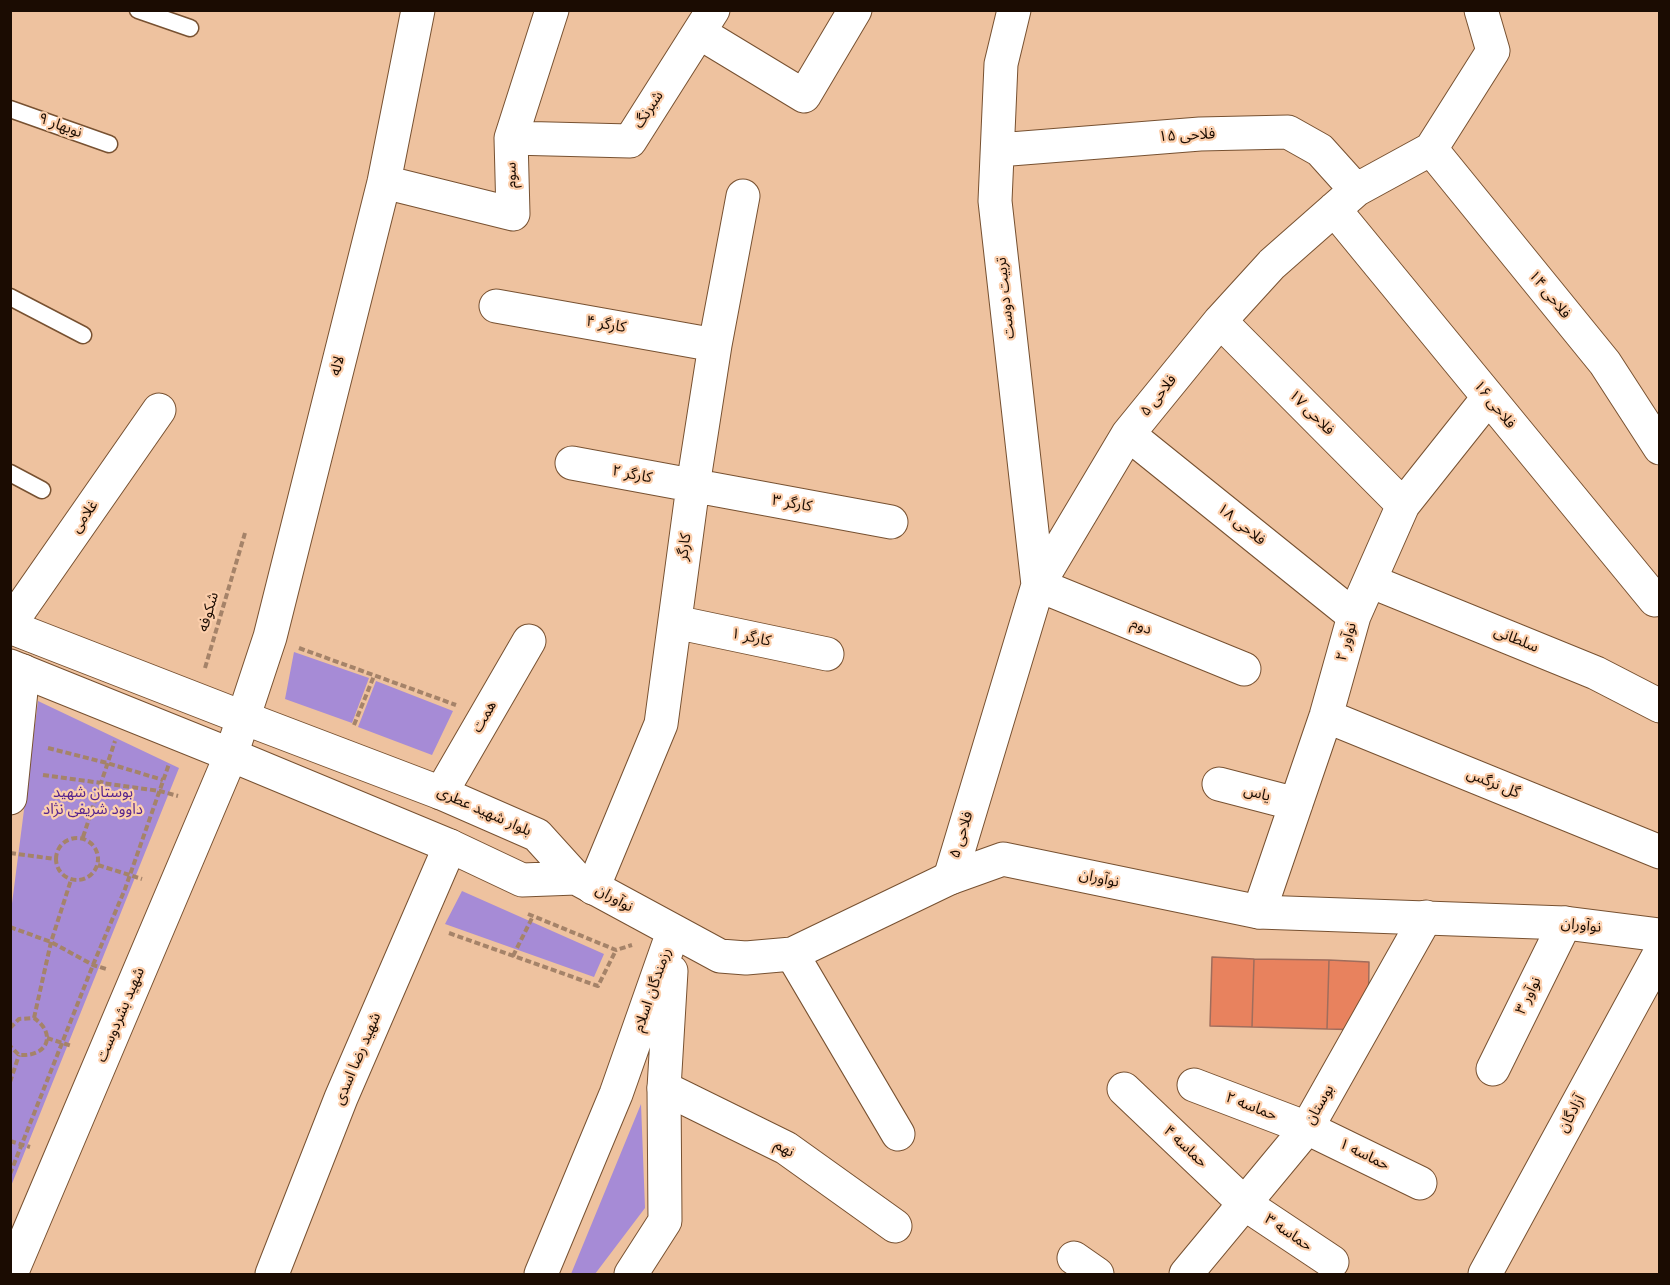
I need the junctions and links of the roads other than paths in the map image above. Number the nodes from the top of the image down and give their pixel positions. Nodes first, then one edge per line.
1 (138, 10) edge
2 (418, 10) edge
3 (552, 10) edge
4 (855, 10) edge
5 (1014, 10) edge
6 (1481, 10) edge
7 (707, 22) edge
8 (190, 28) dead end
9 (10, 109) edge
10 (511, 138) junction
11 (109, 144) dead end
12 (1431, 148) junction
13 (998, 150) junction
14 (384, 182) junction
15 (743, 196) dead end
16 (1345, 199) junction
17 (10, 297) edge
18 (496, 306) dead end
19 (1220, 321) junction
20 (83, 335) dead end
21 (715, 345) junction
22 (1488, 398) junction
23 (159, 410) dead end
24 (1128, 434) junction
25 (1659, 448) edge
26 (572, 463) dead end
27 (10, 473) edge
28 (693, 486) junction
29 (42, 490) dead end
30 (1402, 505) junction
31 (891, 522) dead end
32 (1370, 581) junction
33 (1038, 585) junction
34 (1655, 600) dead end
35 (1354, 616) junction
36 (675, 622) junction
37 (10, 625) edge
38 (529, 641) dead end
39 (827, 654) dead end
40 (17, 669) edge
41 (1244, 669) dead end
42 (1659, 706) edge
43 (1326, 716) junction
44 (244, 718) junction
45 (231, 755) junction
46 (14, 770) edge
47 (1219, 784) dead end
48 (441, 793) junction
49 (1296, 804) junction
50 (450, 846) junction
51 (1659, 852) edge
52 (950, 878) junction
53 (584, 883) junction
54 (1259, 912) junction
55 (1426, 917) junction
56 (1565, 923) junction
57 (673, 932) junction
58 (1659, 935) edge
59 (1659, 953) edge
60 (792, 954) junction
61 (1493, 1069) dead end
62 (1194, 1085) dead end
63 (664, 1088) junction
64 (1124, 1089) dead end
65 (1307, 1128) junction
66 (898, 1134) dead end
67 (1420, 1183) dead end
68 (1245, 1204) junction
69 (895, 1226) dead end
70 (1332, 1262) dead end
71 (11, 1275) edge
72 (272, 1275) edge
73 (541, 1275) edge
74 (631, 1275) edge
75 (1186, 1275) edge
76 (1485, 1275) edge

1 - 8 lane
2 - 14 street, لاله
3 - 10 street, سوم
4 - 7 street
5 - 13 street, تربیت دوست
6 - 12 street, فلاحی ۵
7 - 10 street, شبرنگ
9 - 11 lane, نوبهار ۹
10 - 14 street, سوم
12 - 16 street, فلاحی ۵
12 - 25 street, فلاحی ۱۴
13 - 16 street, فلاحی ۱۵
13 - 33 street, تربیت دوست
14 - 44 street, لاله
15 - 21 street, کارگر
16 - 19 street, فلاحی ۵
16 - 22 street, فلاحی ۱۶
17 - 20 lane
18 - 21 street, کارگر ۴
19 - 24 street, فلاحی ۵
19 - 30 street, فلاحی ۱۷
21 - 28 street, کارگر
22 - 30 street, نوآور ۲
22 - 34 street, فلاحی ۱۶
23 - 37 street, غلامی
24 - 33 street, فلاحی ۵
24 - 35 street, فلاحی ۱۸
26 - 28 street, کارگر ۲
27 - 29 lane
28 - 31 street, کارگر ۳
28 - 36 street, کارگر
30 - 32 street, نوآور ۲
32 - 35 street, نوآور ۲
32 - 42 street, سلطانی
33 - 41 street, دوم
33 - 52 street, فلاحی ۵
35 - 43 street, نوآور ۲
36 - 39 street, کارگر ۱
36 - 53 street, کارگر
37 - 44 street, بلوار شهید عطری
38 - 48 street, همت
40 - 45 street
40 - 46 street
43 - 49 street, نوآور ۲
43 - 51 street, گل نرگس
44 - 45 street, لاله
44 - 48 street, بلوار شهید عطری
45 - 50 street
45 - 71 street, شهید بشردوست
47 - 49 street, یاس
48 - 53 street, بلوار شهید عطری
49 - 54 street, نوآور ۲
50 - 53 street
50 - 72 street, شهید رضا اسدی
52 - 54 street, نوآوران
52 - 60 street, نوآوران
53 - 57 street, نوآوران
54 - 55 street, نوآوران
55 - 56 street, نوآوران
55 - 65 street, بوستان
56 - 58 street, نوآوران
56 - 61 street, نوآور ۳
57 - 60 street, نوآوران
57 - 63 street, رزمندگان اسلام
57 - 73 street, رزمندگان اسلام
59 - 76 street, آزادگان
60 - 66 street
62 - 65 street, حماسه ۲
63 - 69 street, نهم
63 - 74 street, رزمندگان اسلام
64 - 68 street, حماسه ۴
65 - 67 street, حماسه ۱
65 - 68 street, بوستان
68 - 70 street, حماسه ۳
68 - 75 street, بوستان

